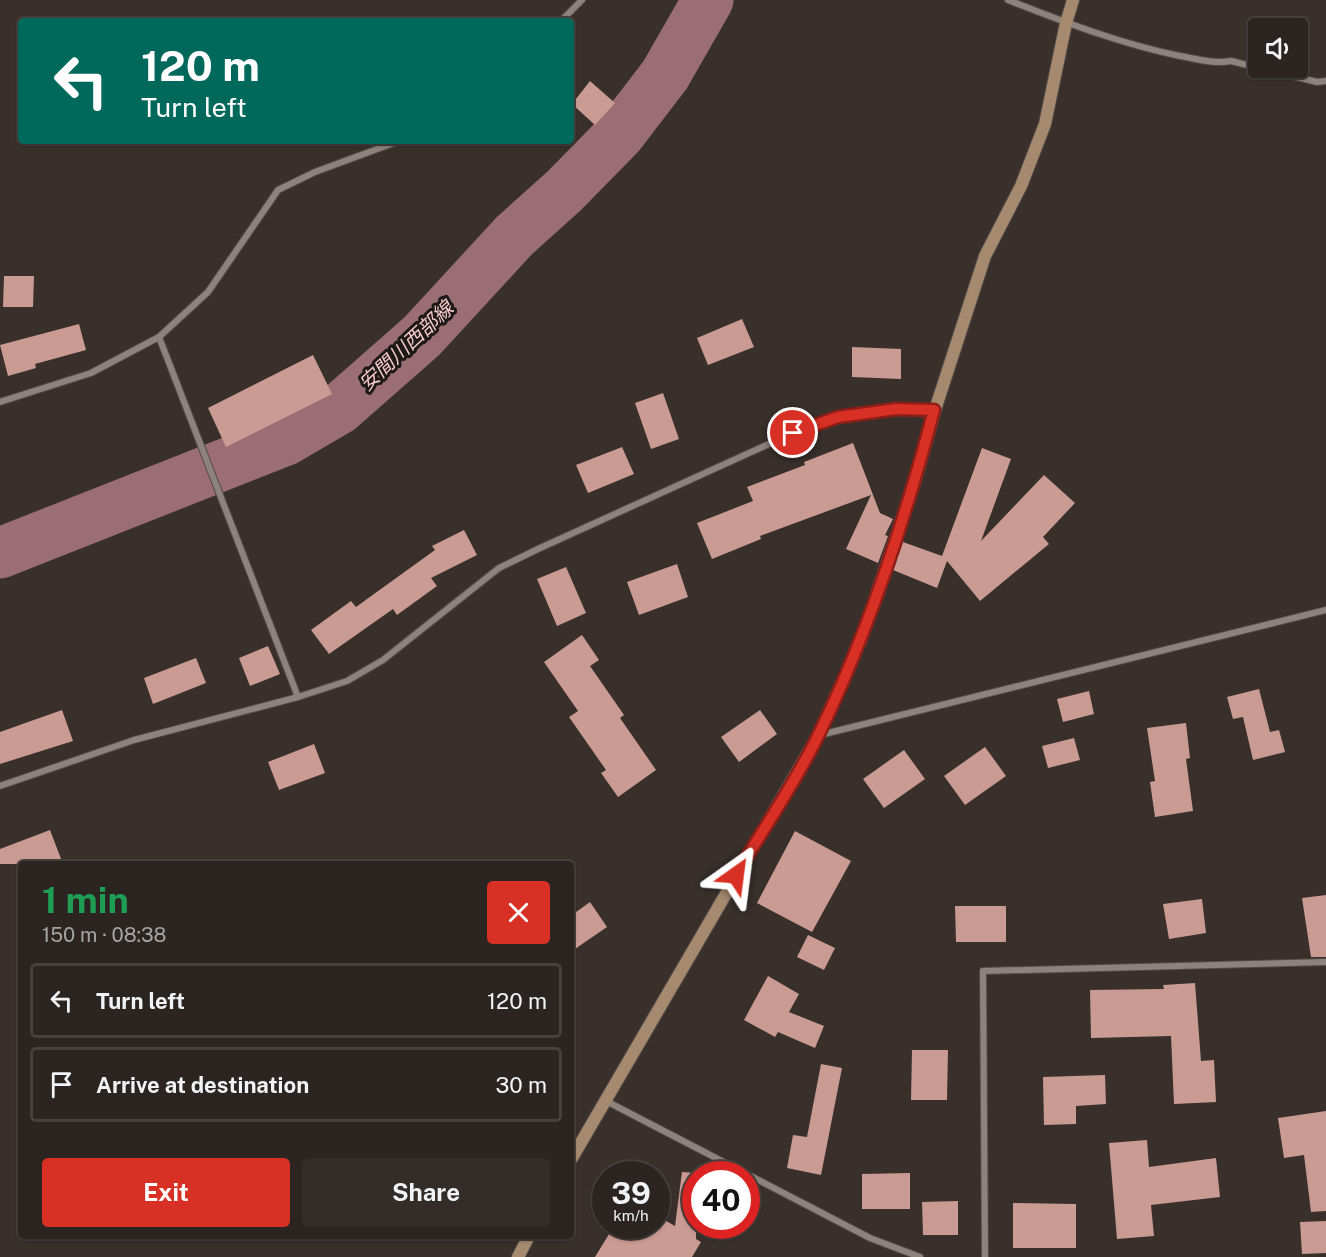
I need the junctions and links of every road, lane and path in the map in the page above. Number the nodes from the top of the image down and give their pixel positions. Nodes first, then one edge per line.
1 (582, 0) edge
2 (1008, 0) edge
3 (1073, 0) edge
4 (564, 18) edge
5 (1066, 23) junction
6 (1326, 81) edge
7 (391, 144) edge
8 (159, 337) junction
9 (0, 402) edge
10 (934, 410) junction
11 (1326, 609) edge
12 (298, 696) junction
13 (818, 736) junction
14 (0, 786) edge
15 (1326, 962) edge
16 (606, 1101) junction
17 (574, 1155) edge
18 (527, 1239) edge
19 (518, 1257) edge
20 (920, 1257) edge
21 (985, 1257) edge

1 - 4 street
2 - 5 street
3 - 5 street
5 - 6 street
5 - 10 street
7 - 8 street
8 - 9 street
8 - 12 street
10 - 12 street
10 - 13 street
11 - 13 street
12 - 14 street
13 - 16 street
15 - 21 street
16 - 17 street
16 - 20 street
18 - 19 street

